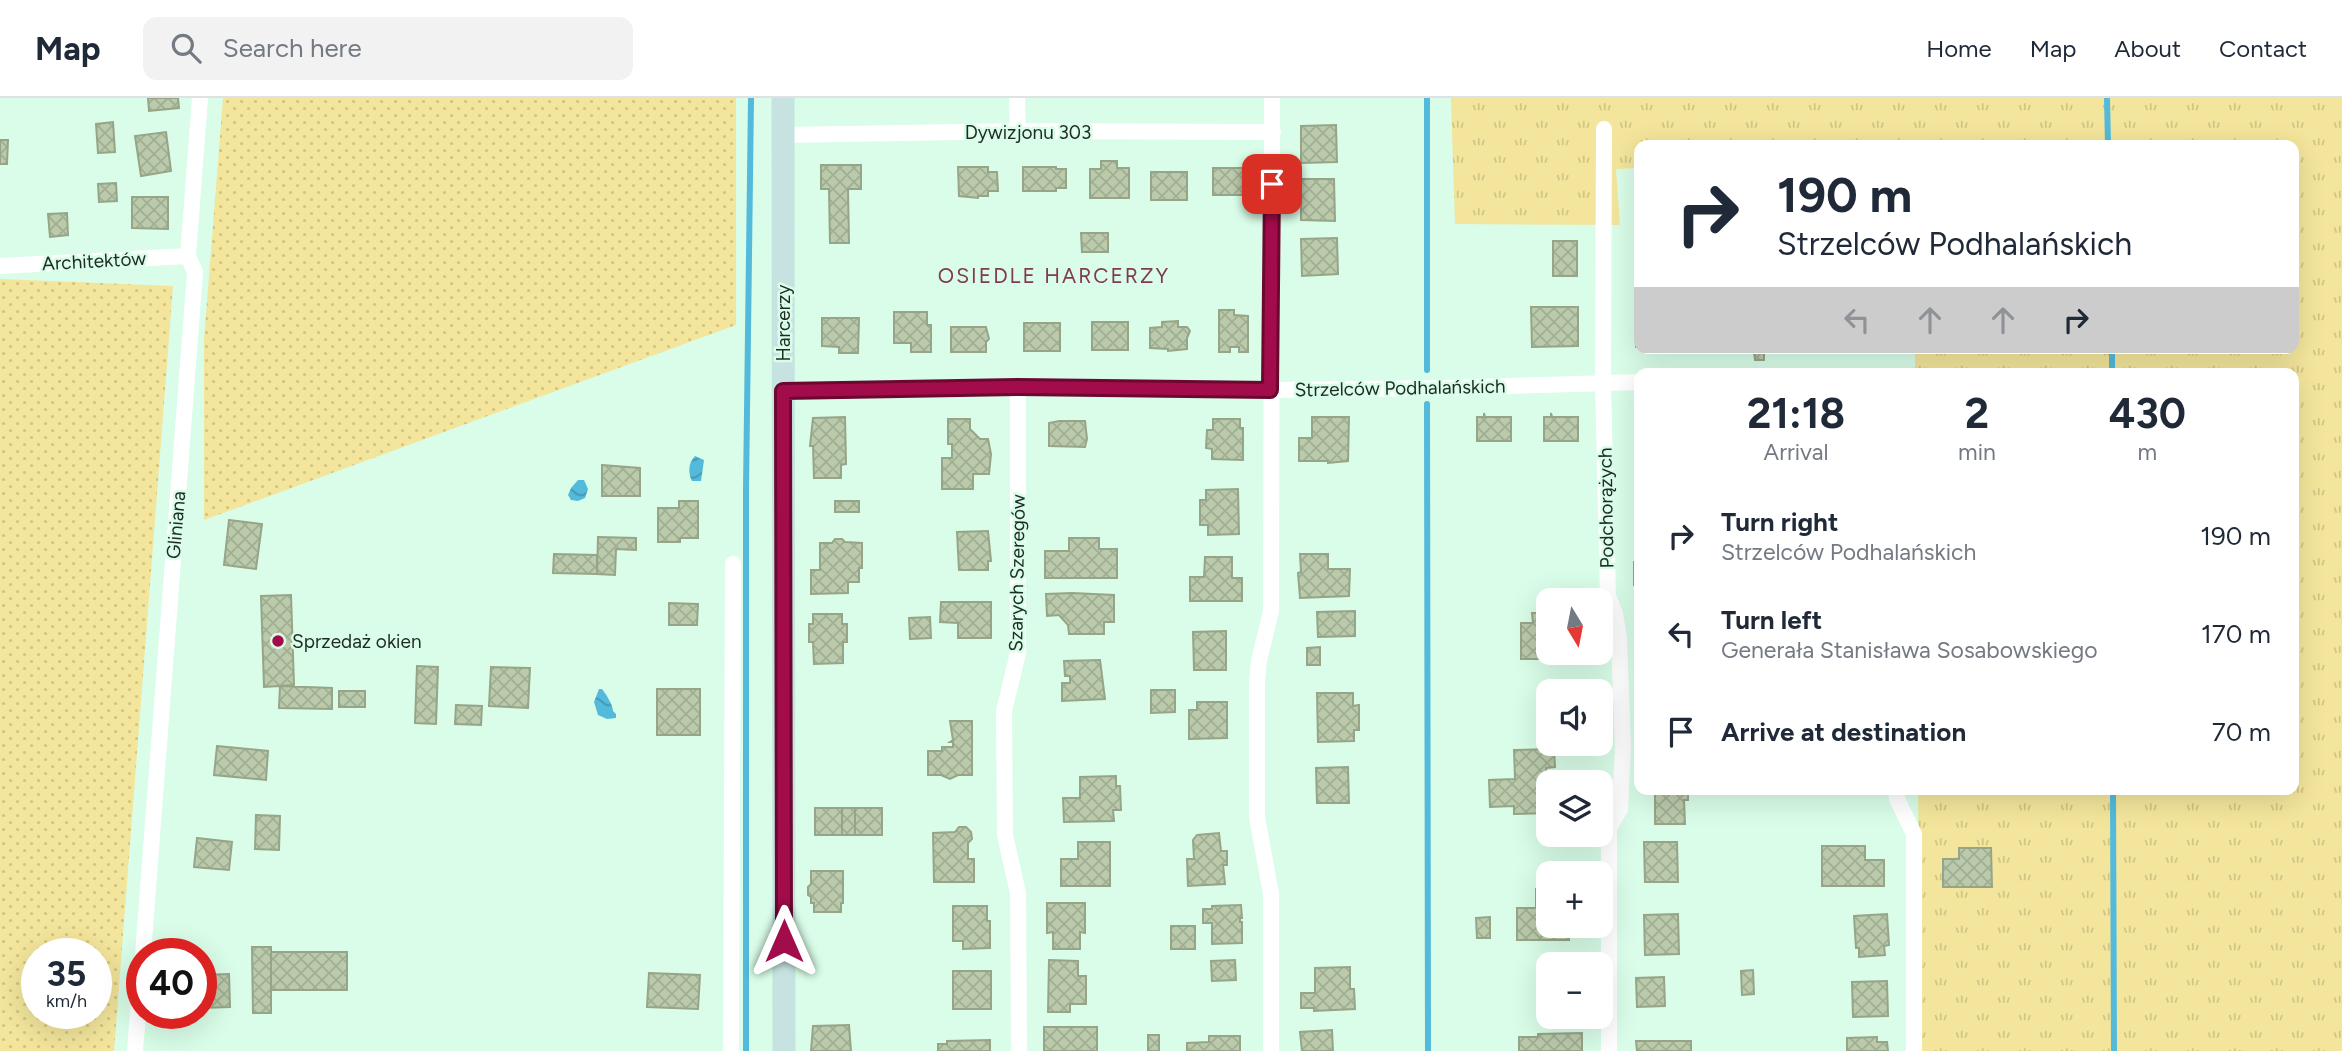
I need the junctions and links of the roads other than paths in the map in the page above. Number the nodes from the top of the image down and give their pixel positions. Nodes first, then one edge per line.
1 (200, 98) edge
2 (783, 98) edge
3 (1017, 98) edge
4 (1272, 98) edge
5 (1604, 129) dead end
6 (1017, 131) junction
7 (1273, 132) junction
8 (783, 135) junction
9 (188, 256) junction
10 (0, 266) edge
11 (1603, 383) junction
12 (1634, 383) edge
13 (1018, 387) junction
14 (1270, 390) junction
15 (783, 391) junction
16 (733, 564) dead end
17 (1897, 795) edge
18 (144, 938) edge
19 (137, 1029) edge
20 (135, 1051) edge
21 (731, 1051) edge
22 (784, 1051) edge
23 (1019, 1051) edge
24 (1271, 1051) edge
25 (1609, 1051) edge
26 (1914, 1051) edge

1 - 9 street, Gliniana
2 - 8 street, Harcerzy
3 - 6 street
4 - 7 street
5 - 11 street, Podchorążych
6 - 7 street, Dywizjonu 303
6 - 8 street, Dywizjonu 303
7 - 14 street
8 - 15 street, Harcerzy
9 - 10 street, Architektów
9 - 18 street, Gliniana
11 - 12 street, Strzelców Podhalańskich
11 - 14 street, Strzelców Podhalańskich
11 - 25 street, Podchorążych
13 - 14 street, Strzelców Podhalańskich
13 - 15 street, Strzelców Podhalańskich
13 - 23 street, Szarych Szeregów
14 - 24 street
15 - 22 street, Harcerzy
16 - 21 street
17 - 26 street
19 - 20 street

